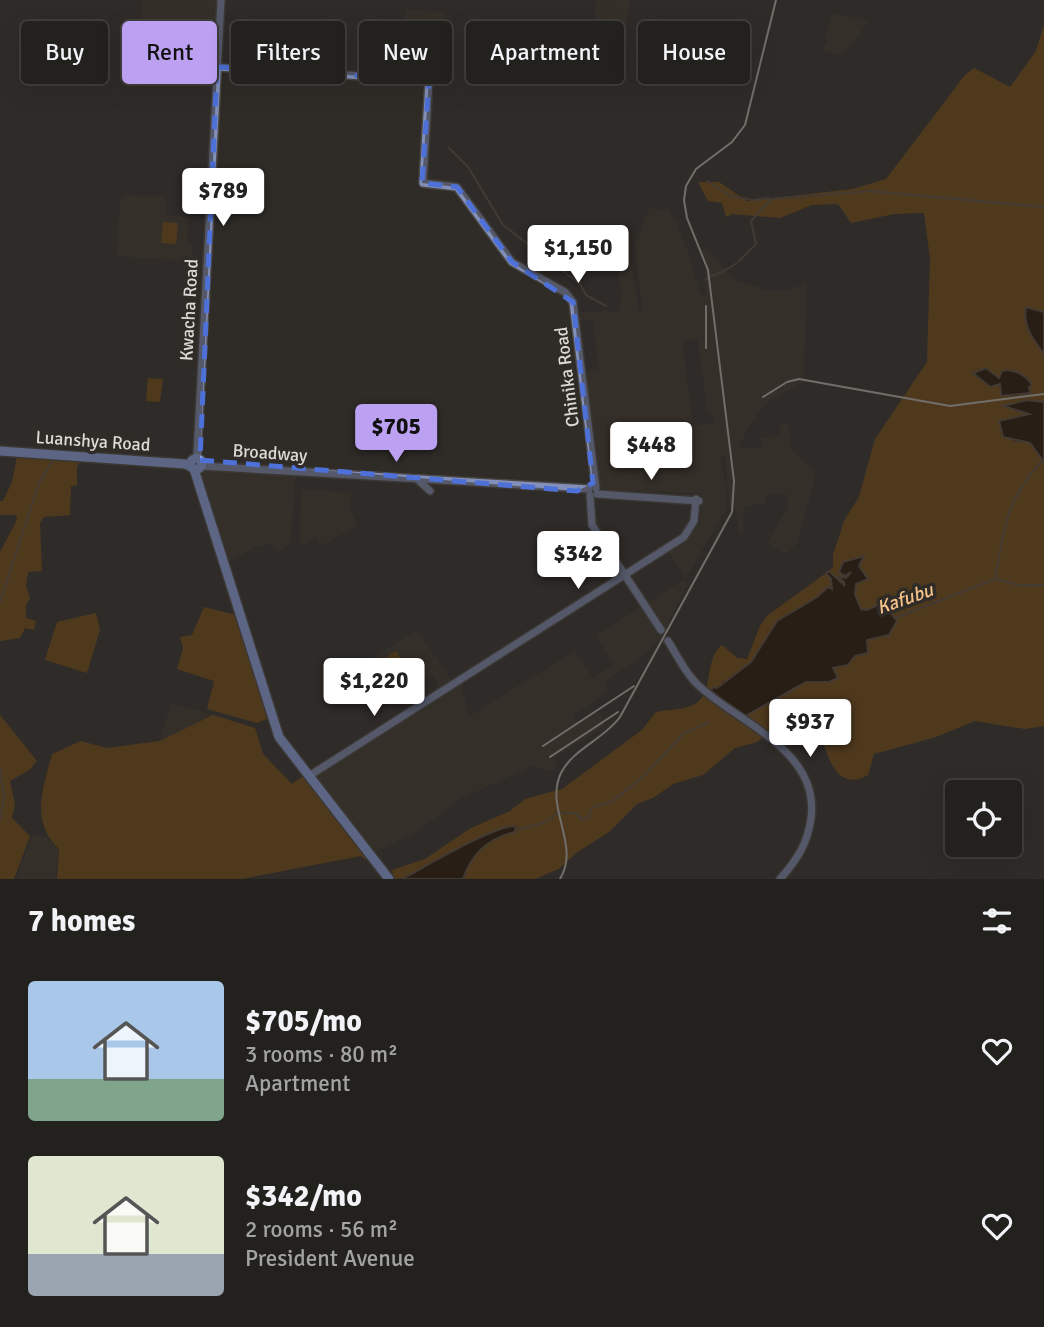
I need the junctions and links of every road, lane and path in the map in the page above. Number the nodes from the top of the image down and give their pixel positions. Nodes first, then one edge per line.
1 (221, 0) edge
2 (217, 67) joint
3 (216, 84) edge
4 (0, 451) edge
5 (197, 464) junction
6 (418, 479) junction
7 (430, 491) dead end
8 (593, 491) junction
9 (676, 543) junction
10 (626, 577) junction
11 (661, 630) dead end
12 (668, 640) dead end
13 (309, 776) junction
14 (389, 879) edge
15 (780, 879) edge

1 - 2 main road, Kwacha Road
2 - 8 main road, Chinika Road
3 - 5 main road, Kwacha Road
4 - 5 highway, Luanshya Road
5 - 6 main road, Broadway
5 - 13 highway
6 - 7 main road
6 - 8 main road, Broadway
8 - 9 main road, Broadway
8 - 10 main road
9 - 10 main road
9 - 10 main road
10 - 11 main road
10 - 13 main road
12 - 15 main road
13 - 14 highway

